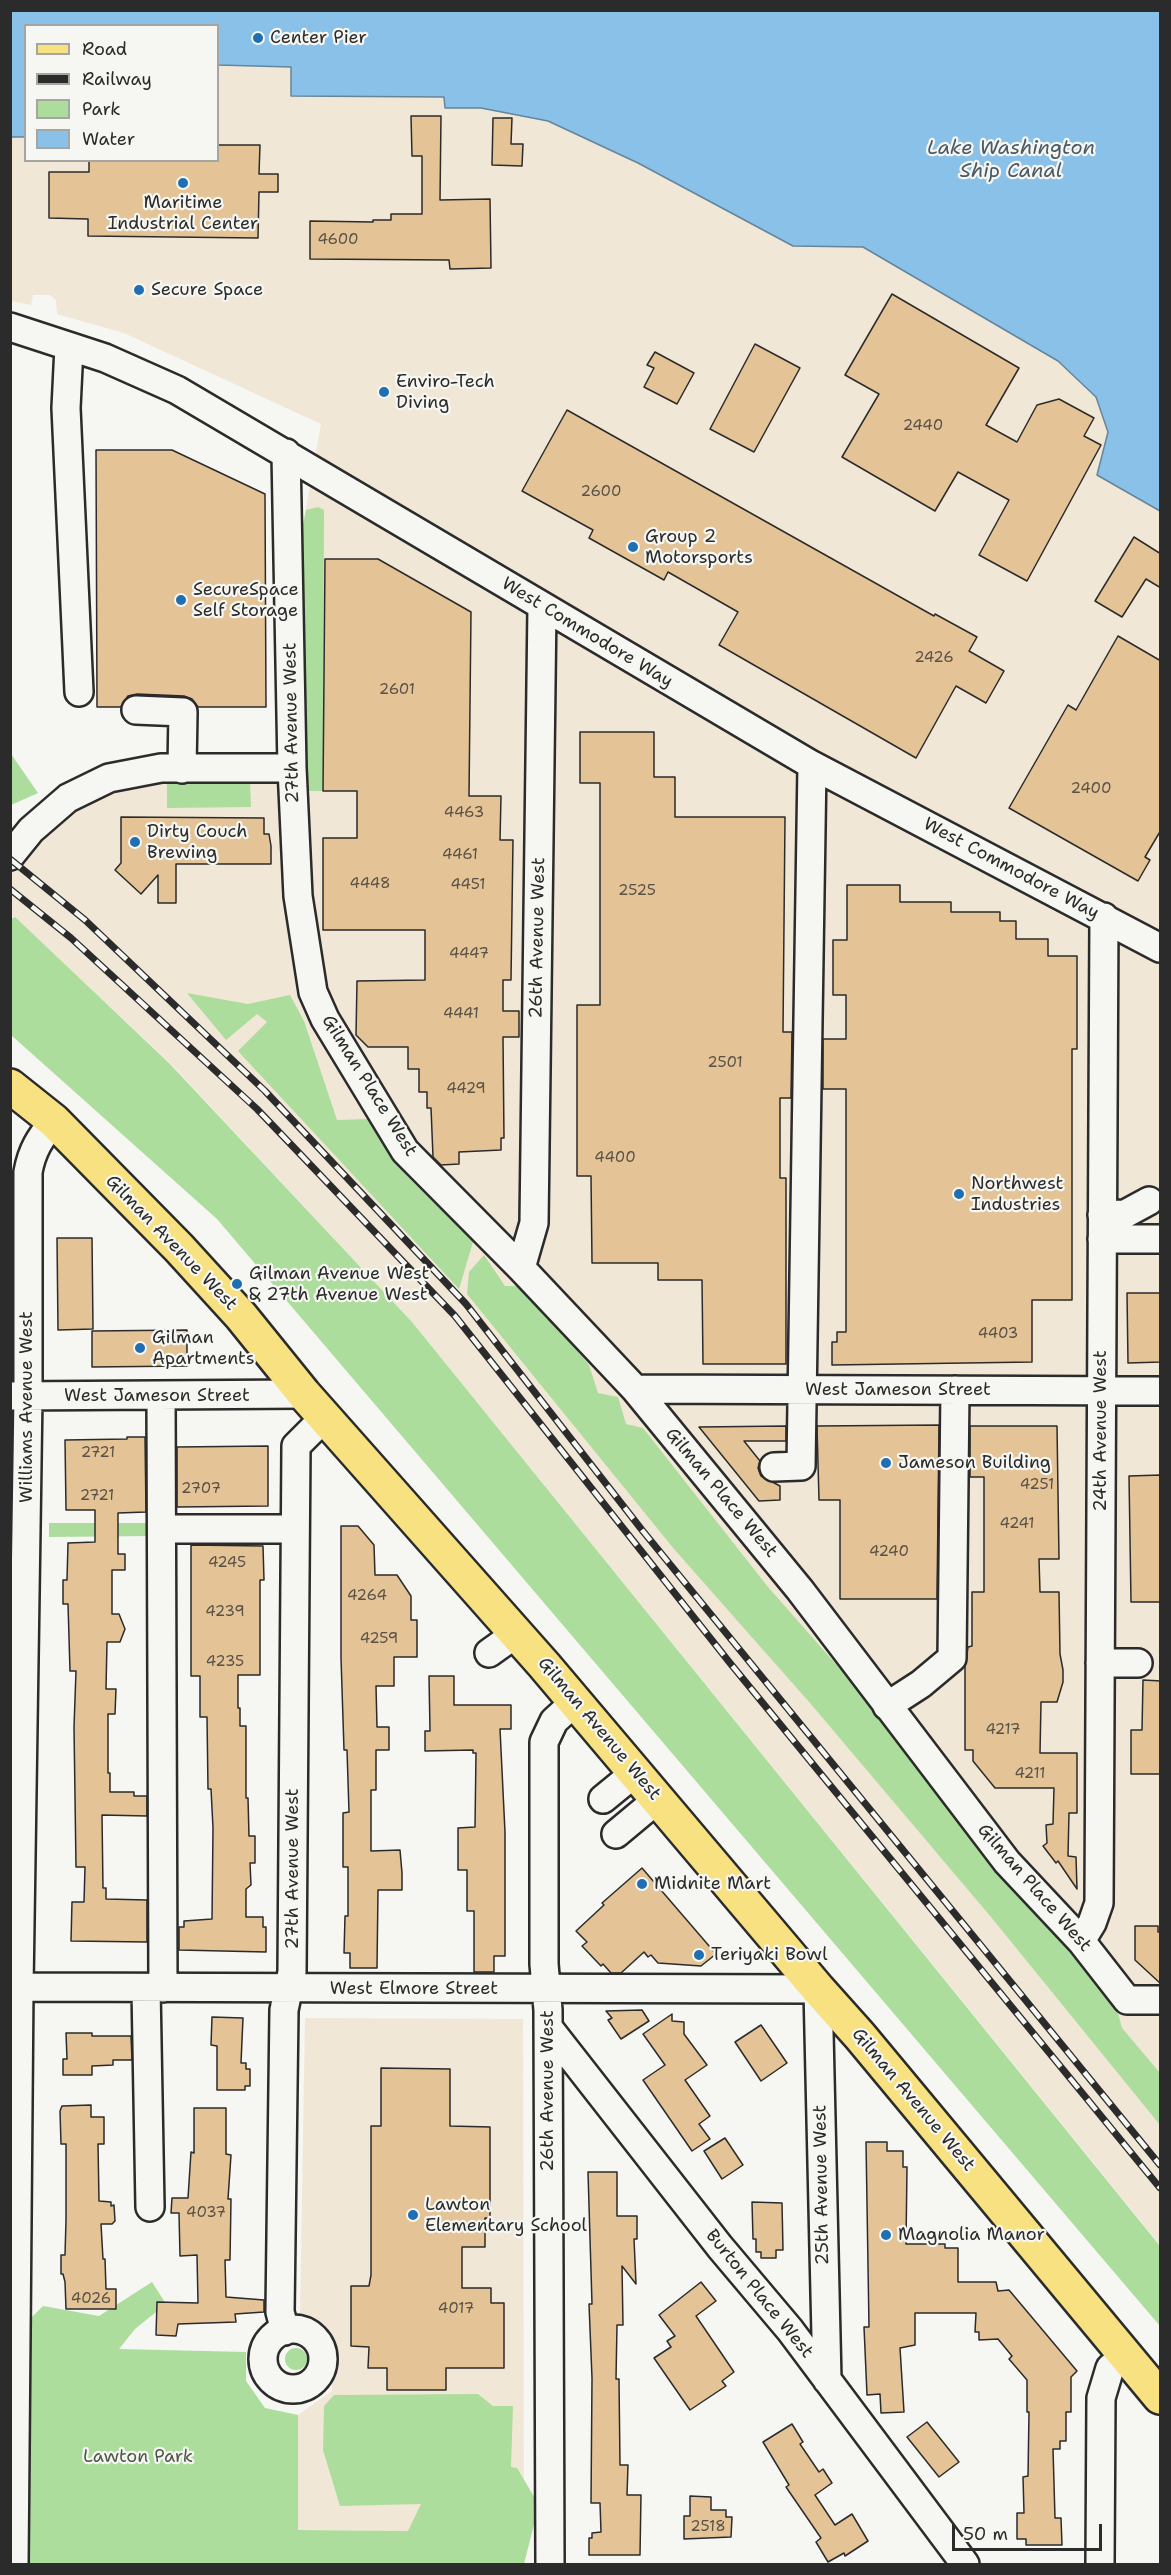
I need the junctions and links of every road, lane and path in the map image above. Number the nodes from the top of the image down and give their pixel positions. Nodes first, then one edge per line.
1 (10, 327) edge
2 (69, 347) junction
3 (286, 453) junction
4 (542, 606) junction
5 (79, 692) dead end
6 (136, 710) dead end
7 (812, 765) junction
8 (292, 768) junction
9 (182, 769) junction
10 (10, 856) edge
11 (1104, 917) junction
12 (1158, 942) edge
13 (313, 992) joint
14 (10, 1086) edge
15 (54, 1121) junction
16 (1149, 1201) dead end
17 (1102, 1227) junction
18 (1161, 1239) edge
19 (521, 1268) junction
20 (635, 1389) junction
21 (802, 1390) junction
22 (955, 1390) junction
23 (1101, 1391) junction
24 (1161, 1391) edge
25 (19, 1396) edge
26 (161, 1397) junction
27 (315, 1406) junction
28 (774, 1467) dead end
29 (162, 1529) junction
30 (294, 1529) junction
31 (517, 1633) junction
32 (489, 1653) dead end
33 (1100, 1663) junction
34 (1138, 1663) dead end
35 (576, 1701) junction
36 (888, 1706) junction
37 (636, 1772) junction
38 (603, 1798) dead end
39 (658, 1798) junction
40 (616, 1834) dead end
41 (1081, 1941) junction
42 (15, 1987) edge
43 (155, 1988) junction
44 (288, 1988) junction
45 (818, 1989) junction
46 (546, 1990) junction
47 (1161, 2000) edge
48 (548, 2027) junction
49 (150, 2207) dead end
50 (285, 2331) dead end
51 (1126, 2355) junction
52 (827, 2380) junction
53 (1161, 2397) edge
54 (14, 2565) edge
55 (550, 2565) edge
56 (965, 2565) edge
57 (1100, 2565) edge

1 - 2 street, West Commodore Way
2 - 3 street, West Commodore Way
2 - 5 street
3 - 4 street, West Commodore Way
3 - 8 street, 27th Avenue West
4 - 7 street, West Commodore Way
4 - 19 street, 26th Avenue West
6 - 9 street
7 - 11 street, West Commodore Way
7 - 21 street
8 - 9 street
8 - 13 street, 27th Avenue West
9 - 10 street
11 - 12 street, West Commodore Way
11 - 17 street, 24th Avenue West
13 - 19 street, Gilman Place West
14 - 15 main road, Gilman Avenue West
15 - 25 street, Williams Avenue West
15 - 27 main road, Gilman Avenue West
16 - 17 street
17 - 18 street
17 - 23 street, 24th Avenue West
19 - 20 street, Gilman Place West
20 - 21 street, West Jameson Street
20 - 36 street, Gilman Place West
21 - 22 street, West Jameson Street
21 - 28 street
22 - 23 street, West Jameson Street
22 - 36 street
23 - 24 street, West Jameson Street
23 - 33 street, 24th Avenue West
25 - 26 street, West Jameson Street
25 - 42 street, Williams Avenue West
26 - 27 street, West Jameson Street
26 - 29 street
27 - 30 street, 27th Avenue West
27 - 31 main road, Gilman Avenue West
29 - 30 street
29 - 43 street
30 - 44 street, 27th Avenue West
31 - 32 street
31 - 35 main road, Gilman Avenue West
33 - 34 street
33 - 41 street, 24th Avenue West
35 - 37 main road, Gilman Avenue West
35 - 46 street, 26th Avenue West
36 - 41 street, Gilman Place West
37 - 38 street
37 - 39 main road, Gilman Avenue West
39 - 40 street
39 - 45 main road, Gilman Avenue West
41 - 47 street, Gilman Place West
42 - 43 street, West Elmore Street
42 - 54 street, Williams Avenue West
43 - 44 street, West Elmore Street
43 - 49 street
44 - 46 street, West Elmore Street
44 - 50 street, 27th Avenue West
45 - 46 street, West Elmore Street
45 - 51 main road, Gilman Avenue West
45 - 52 street, 25th Avenue West
46 - 48 street, 26th Avenue West
48 - 52 street, Burton Place West
48 - 55 street, 26th Avenue West
51 - 53 main road, Gilman Avenue West
51 - 57 street
52 - 56 street, Burton Place West

